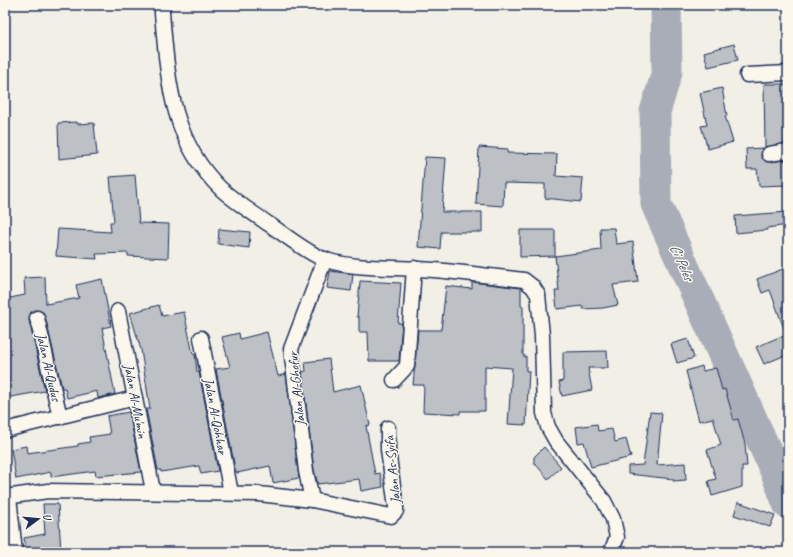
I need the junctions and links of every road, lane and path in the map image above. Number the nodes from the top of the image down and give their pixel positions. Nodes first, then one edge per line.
1 (163, 5) edge
2 (788, 73) edge
3 (747, 75) dead end
4 (788, 151) edge
5 (769, 154) dead end
6 (325, 259) junction
7 (414, 268) junction
8 (118, 311) dead end
9 (37, 318) dead end
10 (201, 338) dead end
11 (394, 380) dead end
12 (136, 398) junction
13 (60, 417) junction
14 (388, 428) dead end
15 (5, 430) edge
16 (153, 491) junction
17 (231, 493) junction
18 (7, 497) edge
19 (312, 500) junction
20 (15, 552) edge
21 (611, 552) edge

1 - 6 street
2 - 3 street
4 - 5 street
6 - 7 street
6 - 19 street, Jalan Al-Ghofur
7 - 11 street
7 - 21 street
8 - 12 street, Jalan Al-Mu'min
9 - 13 street, Jalan Al-Qudus
10 - 17 street, Jalan Al-Qohhar
12 - 13 street
12 - 16 street, Jalan Al-Mu'min
13 - 15 street
14 - 19 street, Jalan As-Syifa
16 - 17 street
16 - 18 street
17 - 19 street
18 - 20 street

